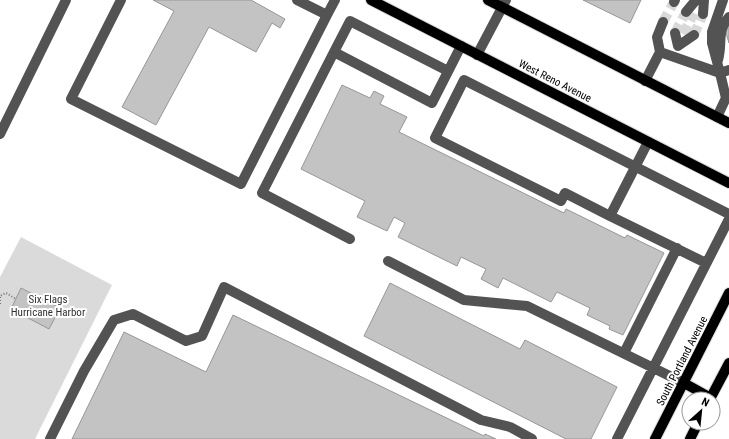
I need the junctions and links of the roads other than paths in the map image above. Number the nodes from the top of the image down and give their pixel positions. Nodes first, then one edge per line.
1 (66, 0) edge
2 (122, 0) edge
3 (297, 0) edge
4 (335, 0) edge
5 (371, 0) edge
6 (488, 0) edge
7 (696, 0) edge
8 (700, 0) edge
9 (704, 0) edge
10 (723, 0) edge
11 (504, 4) edge
12 (694, 13) junction
13 (327, 15) junction
14 (729, 17) edge
15 (663, 22) tunnel mouth
16 (679, 33) tunnel mouth
17 (694, 35) tunnel mouth
18 (461, 46) junction
19 (678, 46) junction
20 (334, 52) junction
21 (660, 52) junction
22 (478, 55) junction
23 (673, 56) junction
24 (722, 69) edge
25 (448, 71) junction
26 (645, 80) junction
27 (728, 98) edge
28 (717, 117) junction
29 (729, 123) edge
30 (0, 134) edge
31 (648, 142) junction
32 (636, 166) junction
33 (729, 183) edge
34 (729, 214) edge
35 (610, 216) junction
36 (729, 219) edge
37 (350, 239) dead end
38 (677, 248) junction
39 (388, 261) dead end
40 (706, 263) junction
41 (729, 293) edge
42 (624, 353) junction
43 (654, 368) junction
44 (728, 368) edge
45 (684, 383) junction
46 (698, 391) edge
47 (715, 391) edge
48 (520, 436) edge
49 (50, 439) edge
50 (532, 439) edge
51 (617, 439) edge
52 (656, 439) edge

1 - 30 street
2 - 13 street
3 - 13 street
4 - 13 street
5 - 18 main road, West Reno Avenue
6 - 11 main road
7 - 12 street
8 - 12 street
9 - 12 street
10 - 24 street
11 - 22 street
11 - 26 main road
14 - 24 street
15 - 21 street
16 - 19 street
17 - 19 street
18 - 22 main road, West Reno Avenue
18 - 25 street
19 - 23 street
20 - 25 street
20 - 25 street
20 - 37 street
21 - 23 street
21 - 26 street
22 - 31 main road, West Reno Avenue
23 - 24 street
24 - 27 street
26 - 28 main road
27 - 28 street
28 - 29 main road
31 - 32 street
31 - 33 main road, West Reno Avenue
32 - 34 street
32 - 35 street
32 - 35 street
35 - 38 street
36 - 40 street
38 - 40 street
38 - 42 street
39 - 42 street
40 - 43 street
41 - 45 main road, South Portland Avenue
42 - 43 street
43 - 45 street
43 - 51 street
44 - 47 main road
45 - 46 main road
45 - 52 main road, South Portland Avenue
48 - 49 street
48 - 50 street

